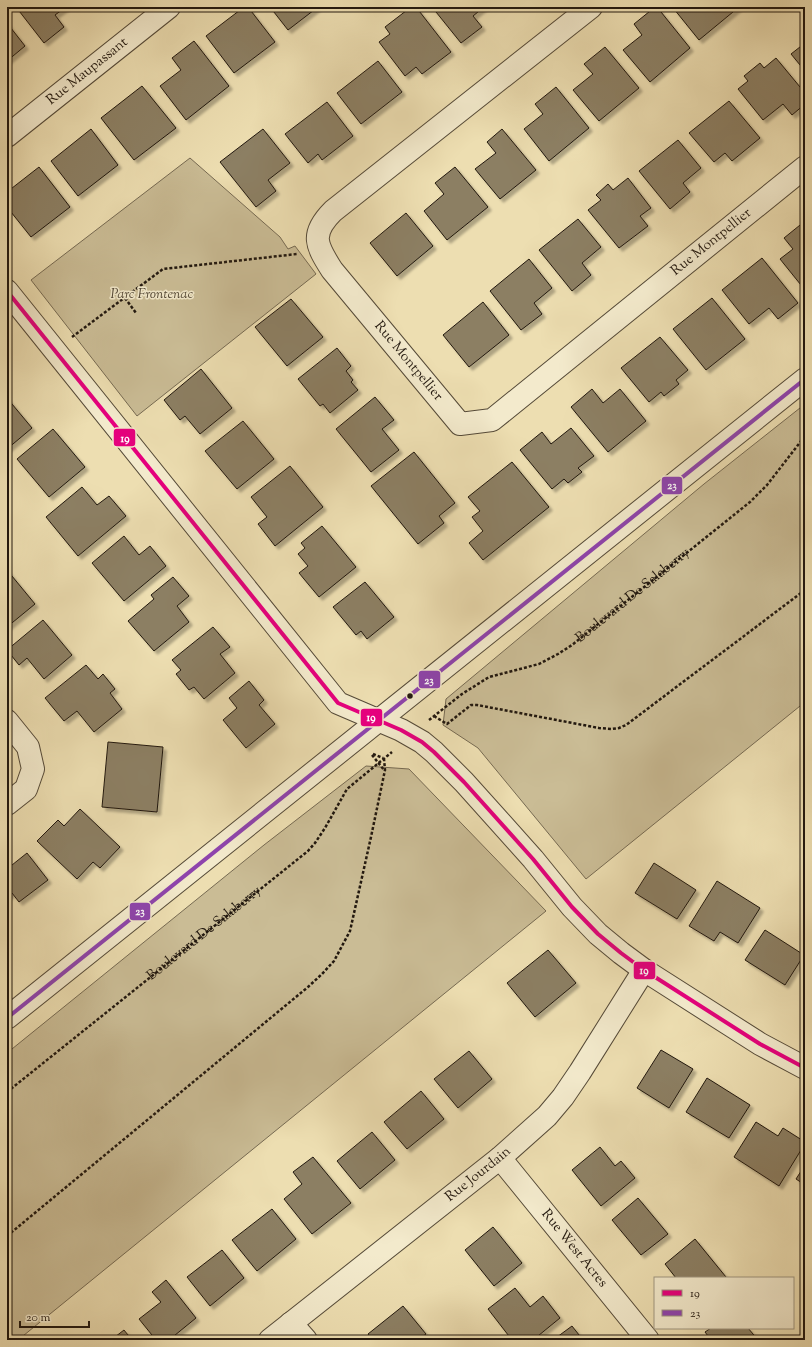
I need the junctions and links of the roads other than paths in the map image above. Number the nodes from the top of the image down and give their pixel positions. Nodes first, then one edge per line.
1 (168, 7) edge
2 (591, 7) edge
3 (7, 136) edge
4 (805, 167) edge
5 (7, 291) edge
6 (805, 379) edge
7 (378, 720) junction
8 (7, 721) edge
9 (7, 804) edge
10 (644, 970) junction
11 (7, 1018) edge
12 (805, 1068) edge
13 (500, 1158) junction
14 (291, 1323) junction
15 (270, 1340) edge
16 (306, 1340) edge
17 (648, 1340) edge

1 - 3 street, Rue Maupassant
2 - 4 street, Rue Montpellier
5 - 7 street
6 - 7 street
7 - 10 street
7 - 11 street
8 - 9 street
10 - 12 street
10 - 13 street, Rue Jourdain
13 - 14 street, Rue Jourdain
13 - 17 street, Rue West Acres
14 - 15 street, Rue Jourdain
14 - 16 street

